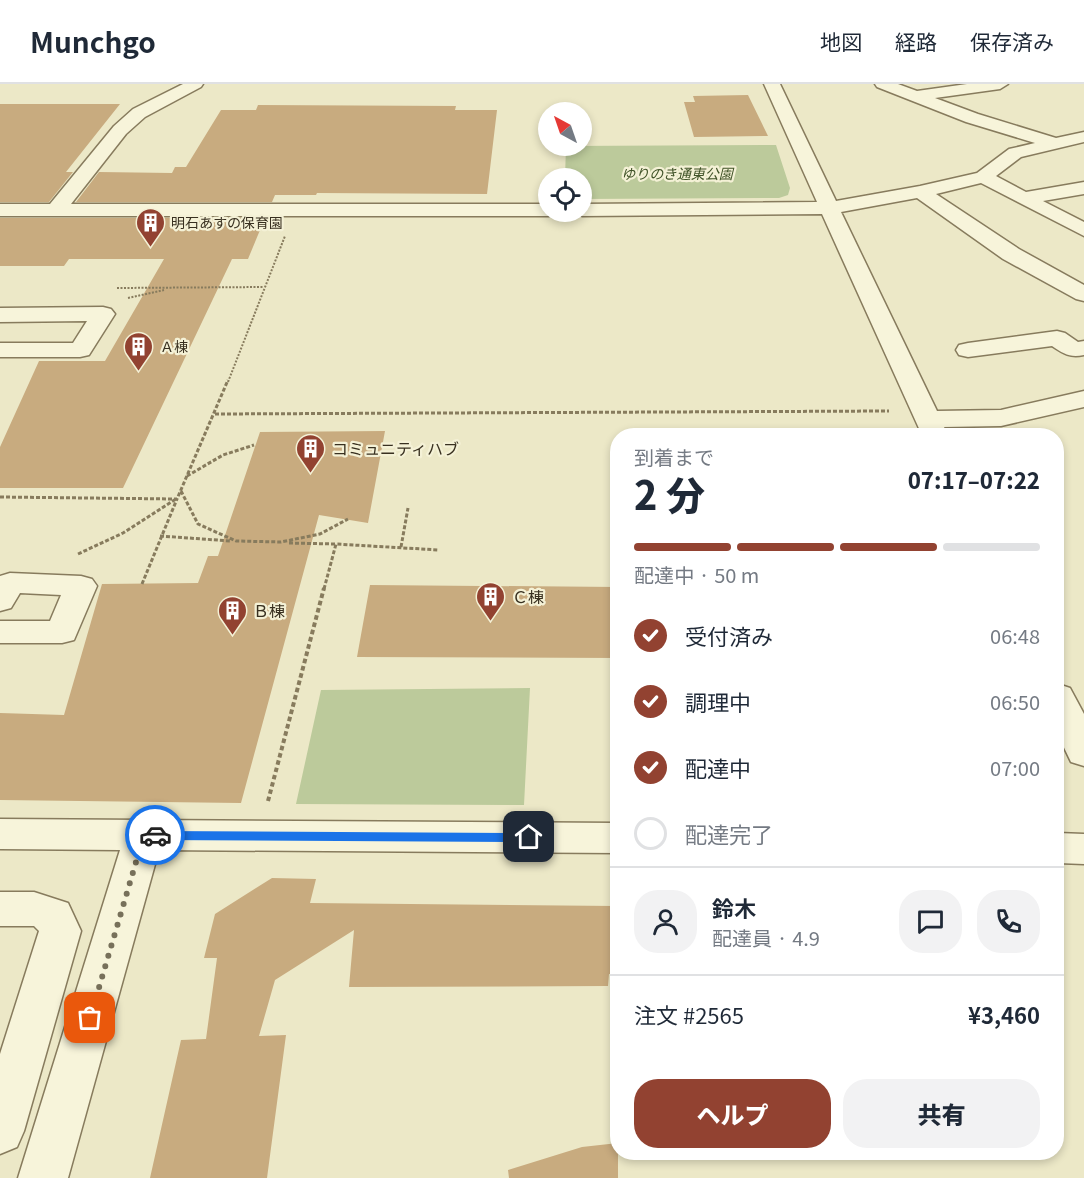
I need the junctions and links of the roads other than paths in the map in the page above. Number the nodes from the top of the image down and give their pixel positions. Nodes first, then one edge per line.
1 (195, 84) edge
2 (772, 84) edge
3 (883, 84) edge
4 (1000, 84) edge
5 (916, 97) junction
6 (1084, 137) edge
7 (1053, 143) junction
8 (1084, 150) edge
9 (982, 177) junction
10 (1084, 188) edge
11 (920, 192) junction
12 (1024, 198) junction
13 (830, 208) junction
14 (0, 210) edge
15 (56, 210) junction
16 (538, 210) edge
17 (592, 210) edge
18 (1084, 230) edge
19 (1084, 294) edge
20 (0, 315) edge
21 (1084, 348) edge
22 (0, 350) edge
23 (968, 350) dead end
24 (1084, 399) edge
25 (929, 422) edge
26 (0, 601) edge
27 (0, 632) edge
28 (1064, 715) edge
29 (1073, 743) edge
30 (0, 834) edge
31 (144, 835) junction
32 (610, 838) edge
33 (1064, 848) edge
34 (1084, 849) edge
35 (0, 909) edge
36 (0, 1131) edge
37 (43, 1178) edge

1 - 15 street
2 - 13 street
3 - 5 street
4 - 5 street
5 - 7 street
6 - 7 street
7 - 8 street
7 - 9 street
9 - 11 street
9 - 12 street
10 - 12 street
11 - 13 street
11 - 19 street
12 - 18 street
13 - 17 street
13 - 25 street
14 - 15 street
15 - 16 street
20 - 22 street
21 - 23 street
24 - 25 street
26 - 27 street
28 - 29 street
30 - 31 street
31 - 32 street
31 - 37 street
33 - 34 street
35 - 36 street

